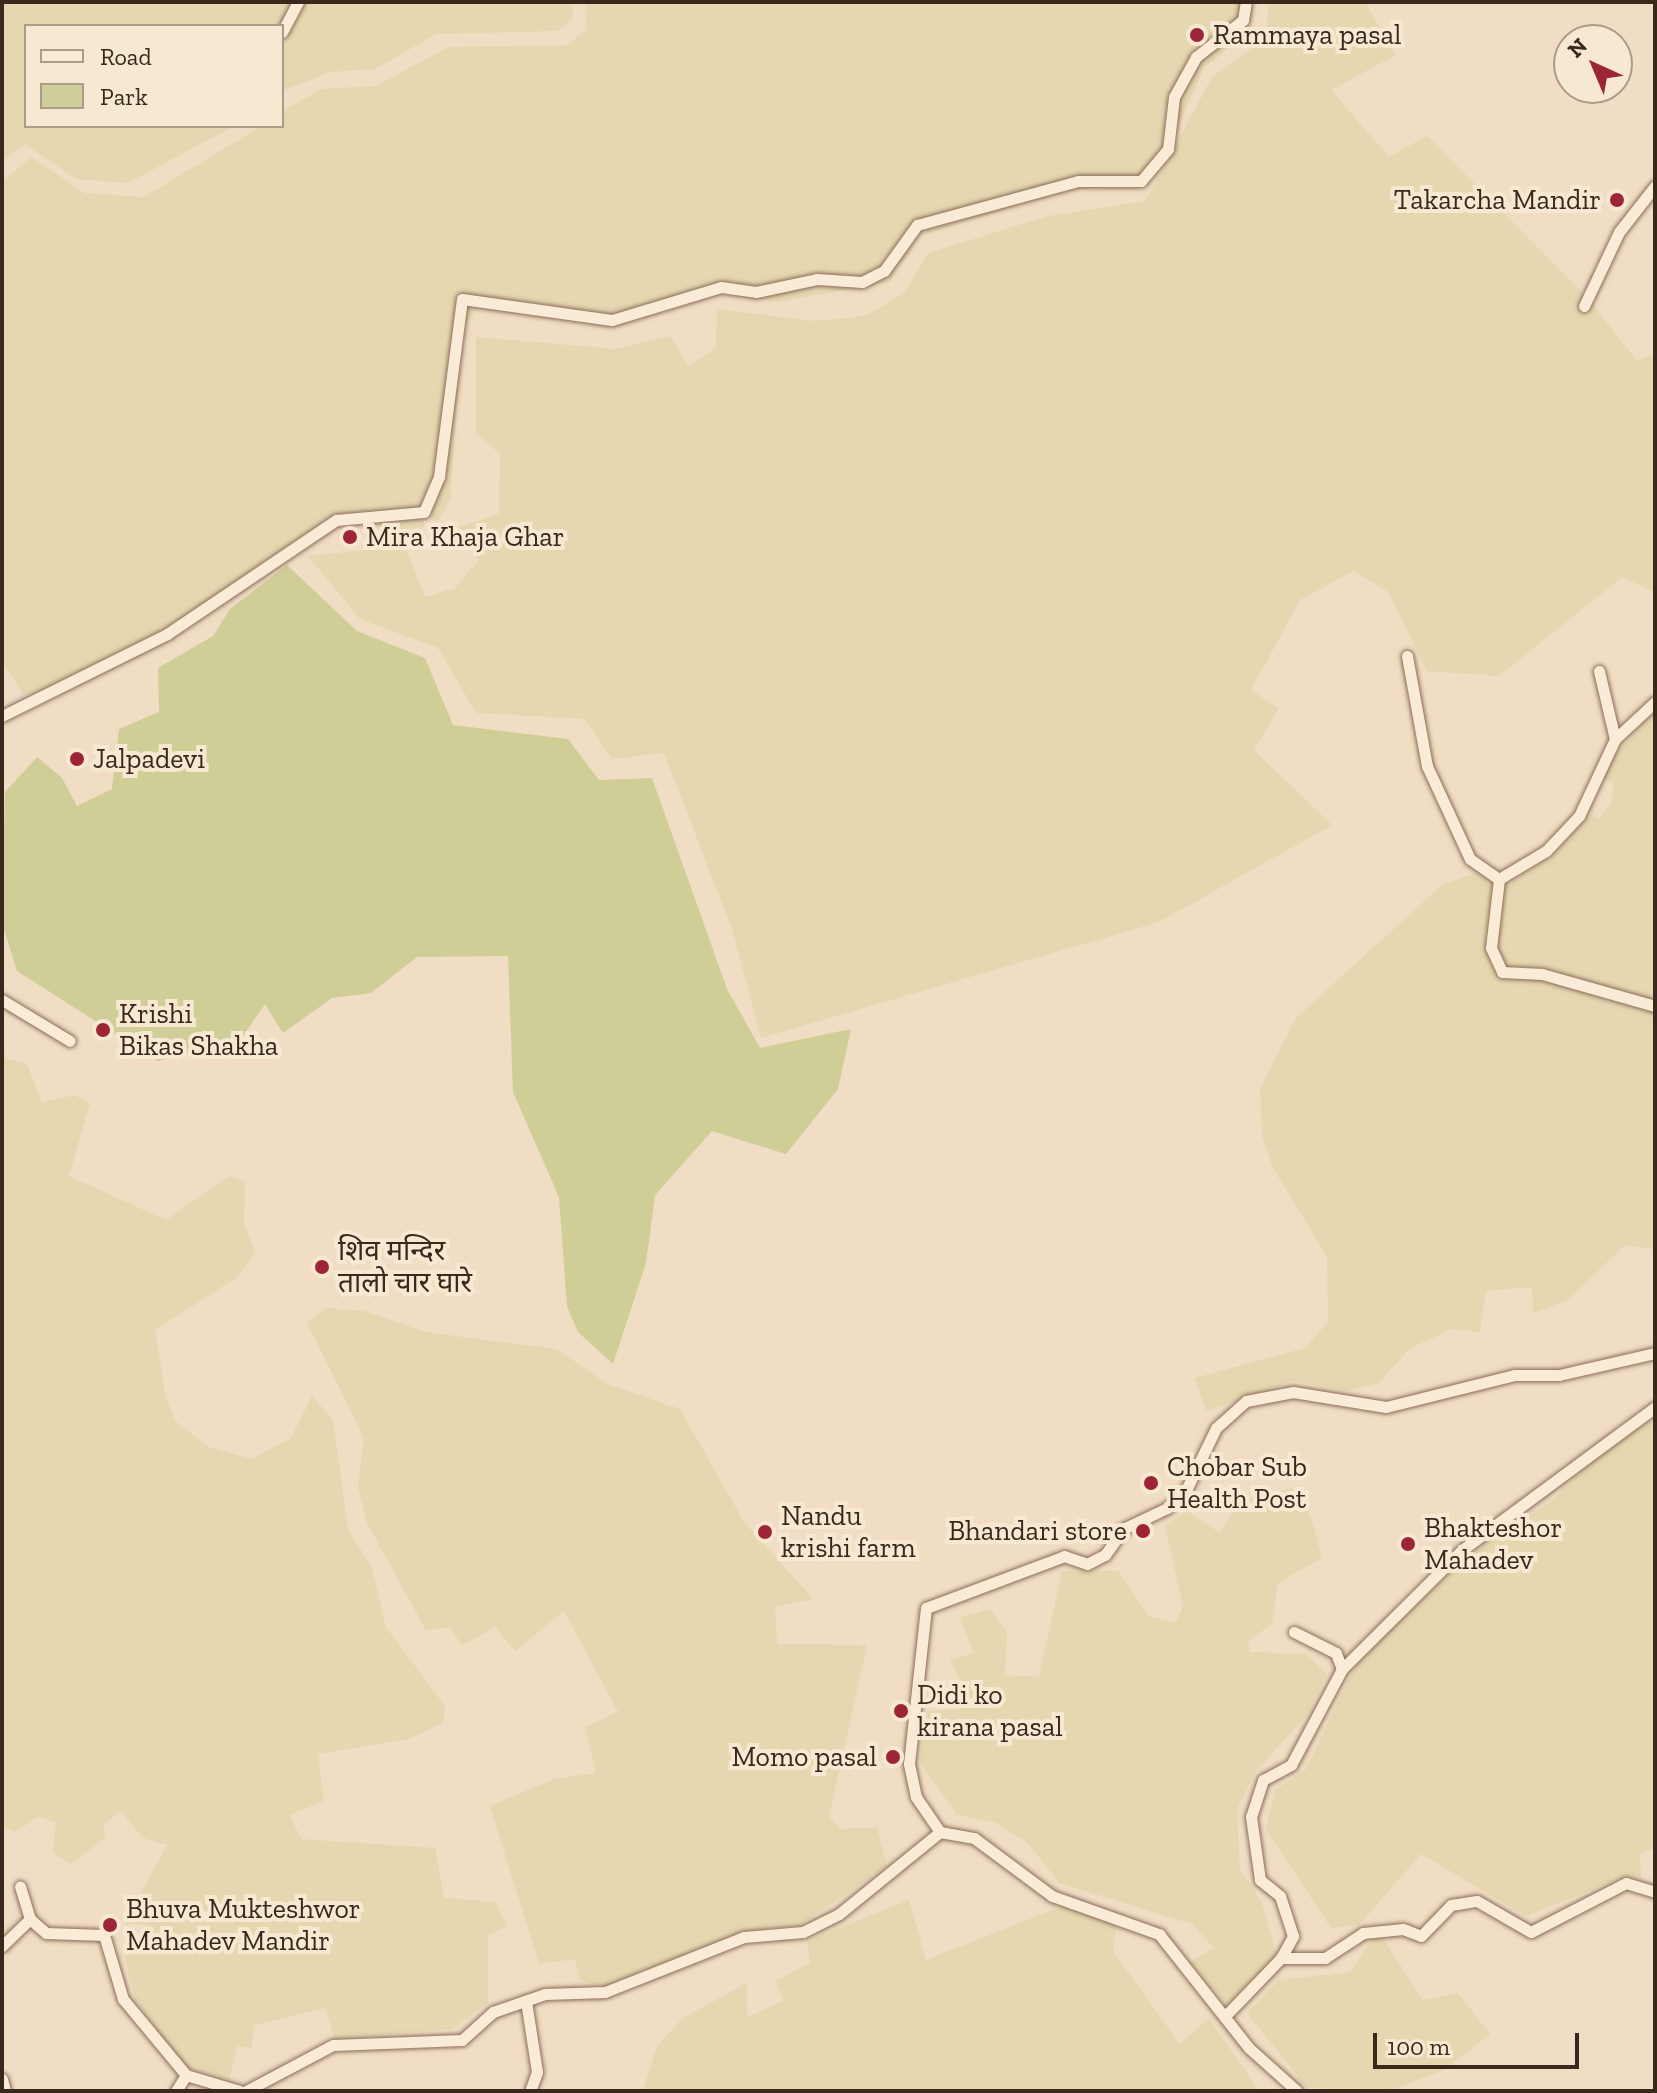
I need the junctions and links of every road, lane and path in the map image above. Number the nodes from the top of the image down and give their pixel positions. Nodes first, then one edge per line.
1 (298, 2) edge
2 (1246, 2) edge
3 (284, 28) edge
4 (1655, 186) edge
5 (1584, 306) dead end
6 (1407, 656) dead end
7 (1599, 671) dead end
8 (1655, 702) edge
9 (2, 716) edge
10 (1615, 739) junction
11 (1499, 879) junction
12 (2, 1000) edge
13 (1655, 1006) edge
14 (70, 1041) dead end
15 (1655, 1353) edge
16 (1655, 1407) edge
17 (1294, 1632) dead end
18 (1342, 1669) junction
19 (940, 1832) junction
20 (20, 1887) dead end
21 (1655, 1892) edge
22 (30, 1919) junction
23 (2, 1946) edge
24 (1281, 1958) junction
25 (526, 2001) junction
26 (1228, 2013) junction
27 (186, 2075) junction
28 (2, 2079) edge
29 (5, 2091) edge
30 (176, 2091) edge
31 (240, 2091) edge
32 (253, 2091) edge
33 (530, 2091) edge
34 (1297, 2091) edge

1 - 3 street
2 - 9 street
4 - 5 street
6 - 11 street
7 - 10 street
8 - 10 street
10 - 11 street
11 - 13 street
12 - 14 street
15 - 19 street
16 - 18 street
17 - 18 street
18 - 24 street
19 - 25 street
19 - 26 street
20 - 22 street
21 - 24 street
22 - 23 street
22 - 27 street
24 - 26 street
25 - 32 street
25 - 33 street
26 - 34 street
27 - 30 street
27 - 31 street
28 - 29 street

